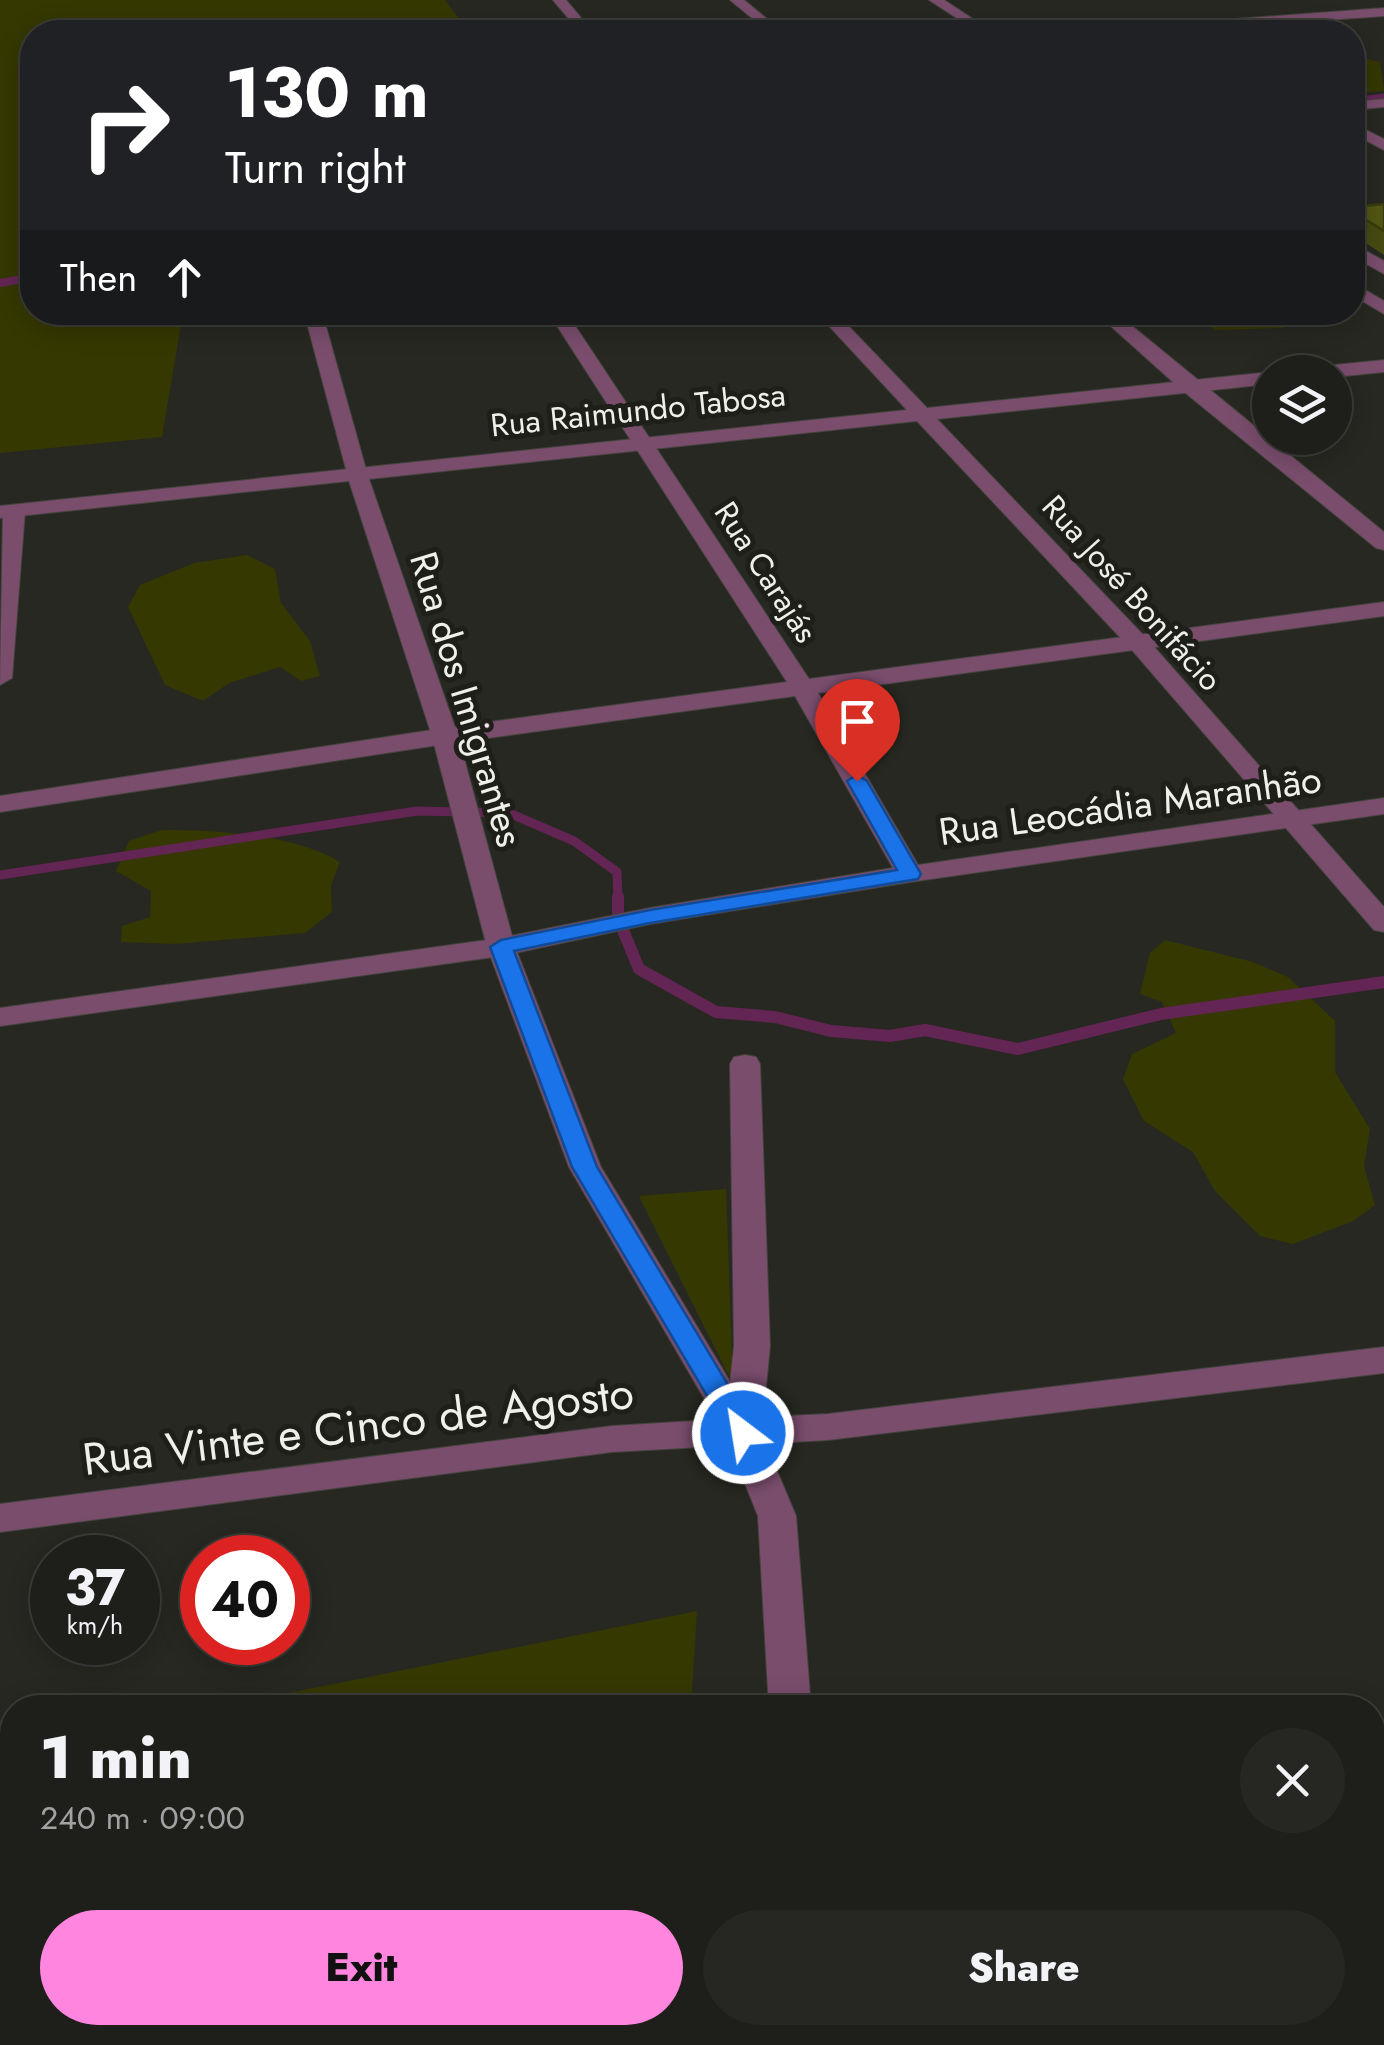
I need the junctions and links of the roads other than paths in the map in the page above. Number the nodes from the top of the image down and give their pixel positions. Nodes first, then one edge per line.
1 (559, 0) edge
2 (736, 0) edge
3 (934, 0) edge
4 (1312, 0) edge
5 (1384, 12) edge
6 (1348, 14) junction
7 (576, 20) edge
8 (761, 20) edge
9 (966, 20) edge
10 (1288, 20) edge
11 (1359, 20) edge
12 (1365, 23) edge
13 (1372, 27) dead end
14 (317, 325) edge
15 (566, 325) edge
16 (837, 325) edge
17 (1119, 325) edge
18 (1384, 366) edge
19 (1352, 369) edge
20 (1252, 380) edge
21 (1190, 387) junction
22 (920, 412) junction
23 (642, 442) junction
24 (357, 473) junction
25 (7, 512) edge
26 (1384, 543) edge
27 (1384, 609) edge
28 (1140, 645) junction
29 (0, 678) edge
30 (803, 688) junction
31 (445, 736) junction
32 (0, 804) edge
33 (1384, 806) edge
34 (1290, 820) junction
35 (910, 874) junction
36 (1384, 924) edge
37 (501, 947) junction
38 (0, 1017) edge
39 (744, 1064) dead end
40 (1384, 1360) edge
41 (743, 1433) junction
42 (0, 1518) edge
43 (789, 1695) edge

1 - 7 street
2 - 8 street
3 - 9 street
4 - 6 street
5 - 6 street
6 - 10 street
6 - 11 street
12 - 13 street
14 - 24 street, Rua dos Imigrantes
15 - 23 street, Rua Carajás
16 - 22 street, Rua José Bonifácio
17 - 21 street
18 - 19 street
20 - 21 street, Rua Raimundo Tabosa
21 - 22 street, Rua Raimundo Tabosa
21 - 26 street
22 - 23 street, Rua Raimundo Tabosa
22 - 28 street, Rua José Bonifácio
23 - 24 street, Rua Raimundo Tabosa
23 - 30 street, Rua Carajás
24 - 25 street, Rua Raimundo Tabosa
24 - 31 street, Rua dos Imigrantes
25 - 29 street
27 - 28 street
28 - 30 street
28 - 34 street, Rua José Bonifácio
30 - 31 street
30 - 35 street, Rua Carajás
31 - 32 street
31 - 37 street, Rua dos Imigrantes
33 - 34 street, Rua Leocádia Maranhão
34 - 35 street, Rua Leocádia Maranhão
34 - 36 street, Rua José Bonifácio
35 - 37 street, Rua Leocádia Maranhão
37 - 38 street, Rua Leocádia Maranhão
37 - 41 street, Rua dos Imigrantes
39 - 41 street
40 - 41 street, Rua Vinte e Cinco de Agosto
41 - 42 street, Rua Vinte e Cinco de Agosto
41 - 43 street, Rua dos Imigrantes

